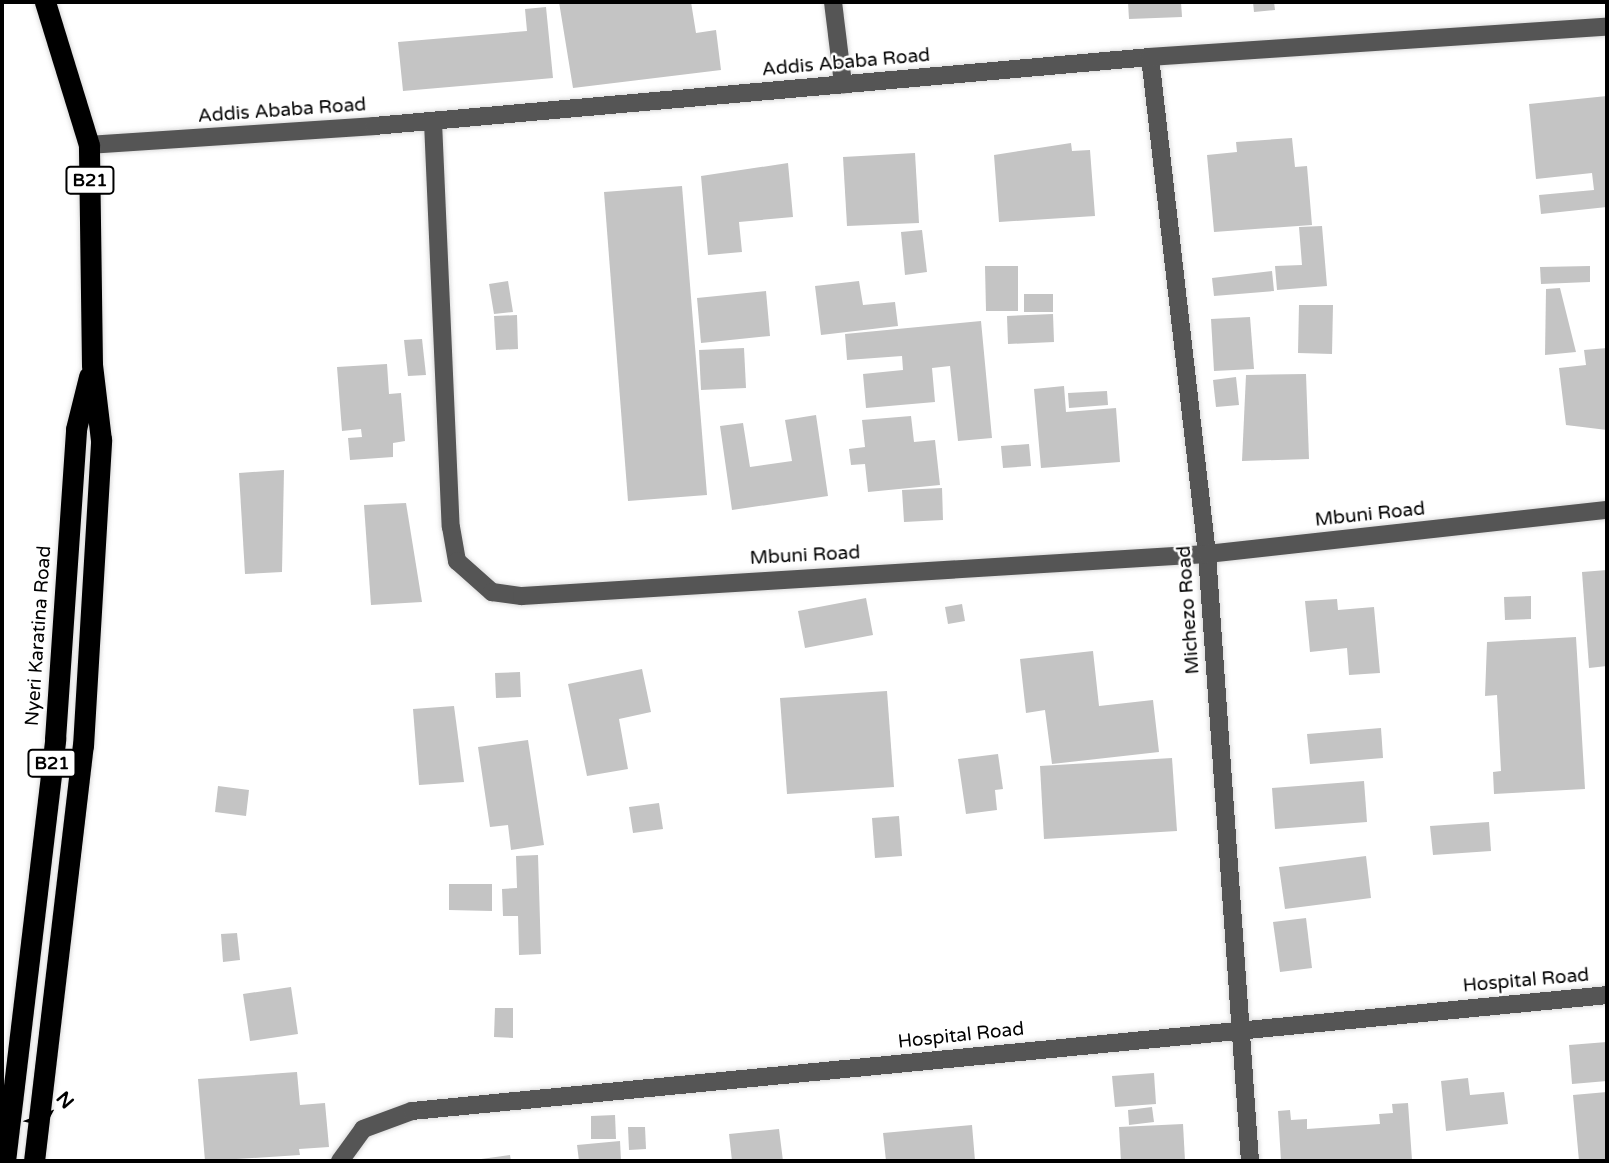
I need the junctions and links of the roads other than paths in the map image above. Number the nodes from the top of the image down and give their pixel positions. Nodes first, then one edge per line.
1 (45, 2) edge
2 (833, 2) edge
3 (1607, 27) edge
4 (1150, 57) junction
5 (843, 84) junction
6 (433, 121) junction
7 (89, 145) junction
8 (92, 365) junction
9 (1607, 510) edge
10 (1207, 554) junction
11 (1607, 995) edge
12 (1238, 1029) junction
13 (5, 1161) edge
14 (34, 1161) edge
15 (340, 1161) edge
16 (1250, 1161) edge

1 - 7 highway, Nyeri Karatina Road / B21
2 - 5 street
3 - 4 street, Addis Ababa Road
4 - 5 street, Addis Ababa Road
4 - 10 street, Michezo Road
5 - 6 street, Addis Ababa Road
6 - 7 street, Addis Ababa Road
6 - 10 street, Mbuni Road
7 - 8 highway, Nyeri Karatina Road / B21
8 - 13 highway, Nyeri Karatina Road / B21
8 - 14 highway, Nyeri Karatina Road / B21
9 - 10 street, Mbuni Road
10 - 12 street, Michezo Road
11 - 12 street, Hospital Road
12 - 15 street, Hospital Road
12 - 16 street, Michezo Road

